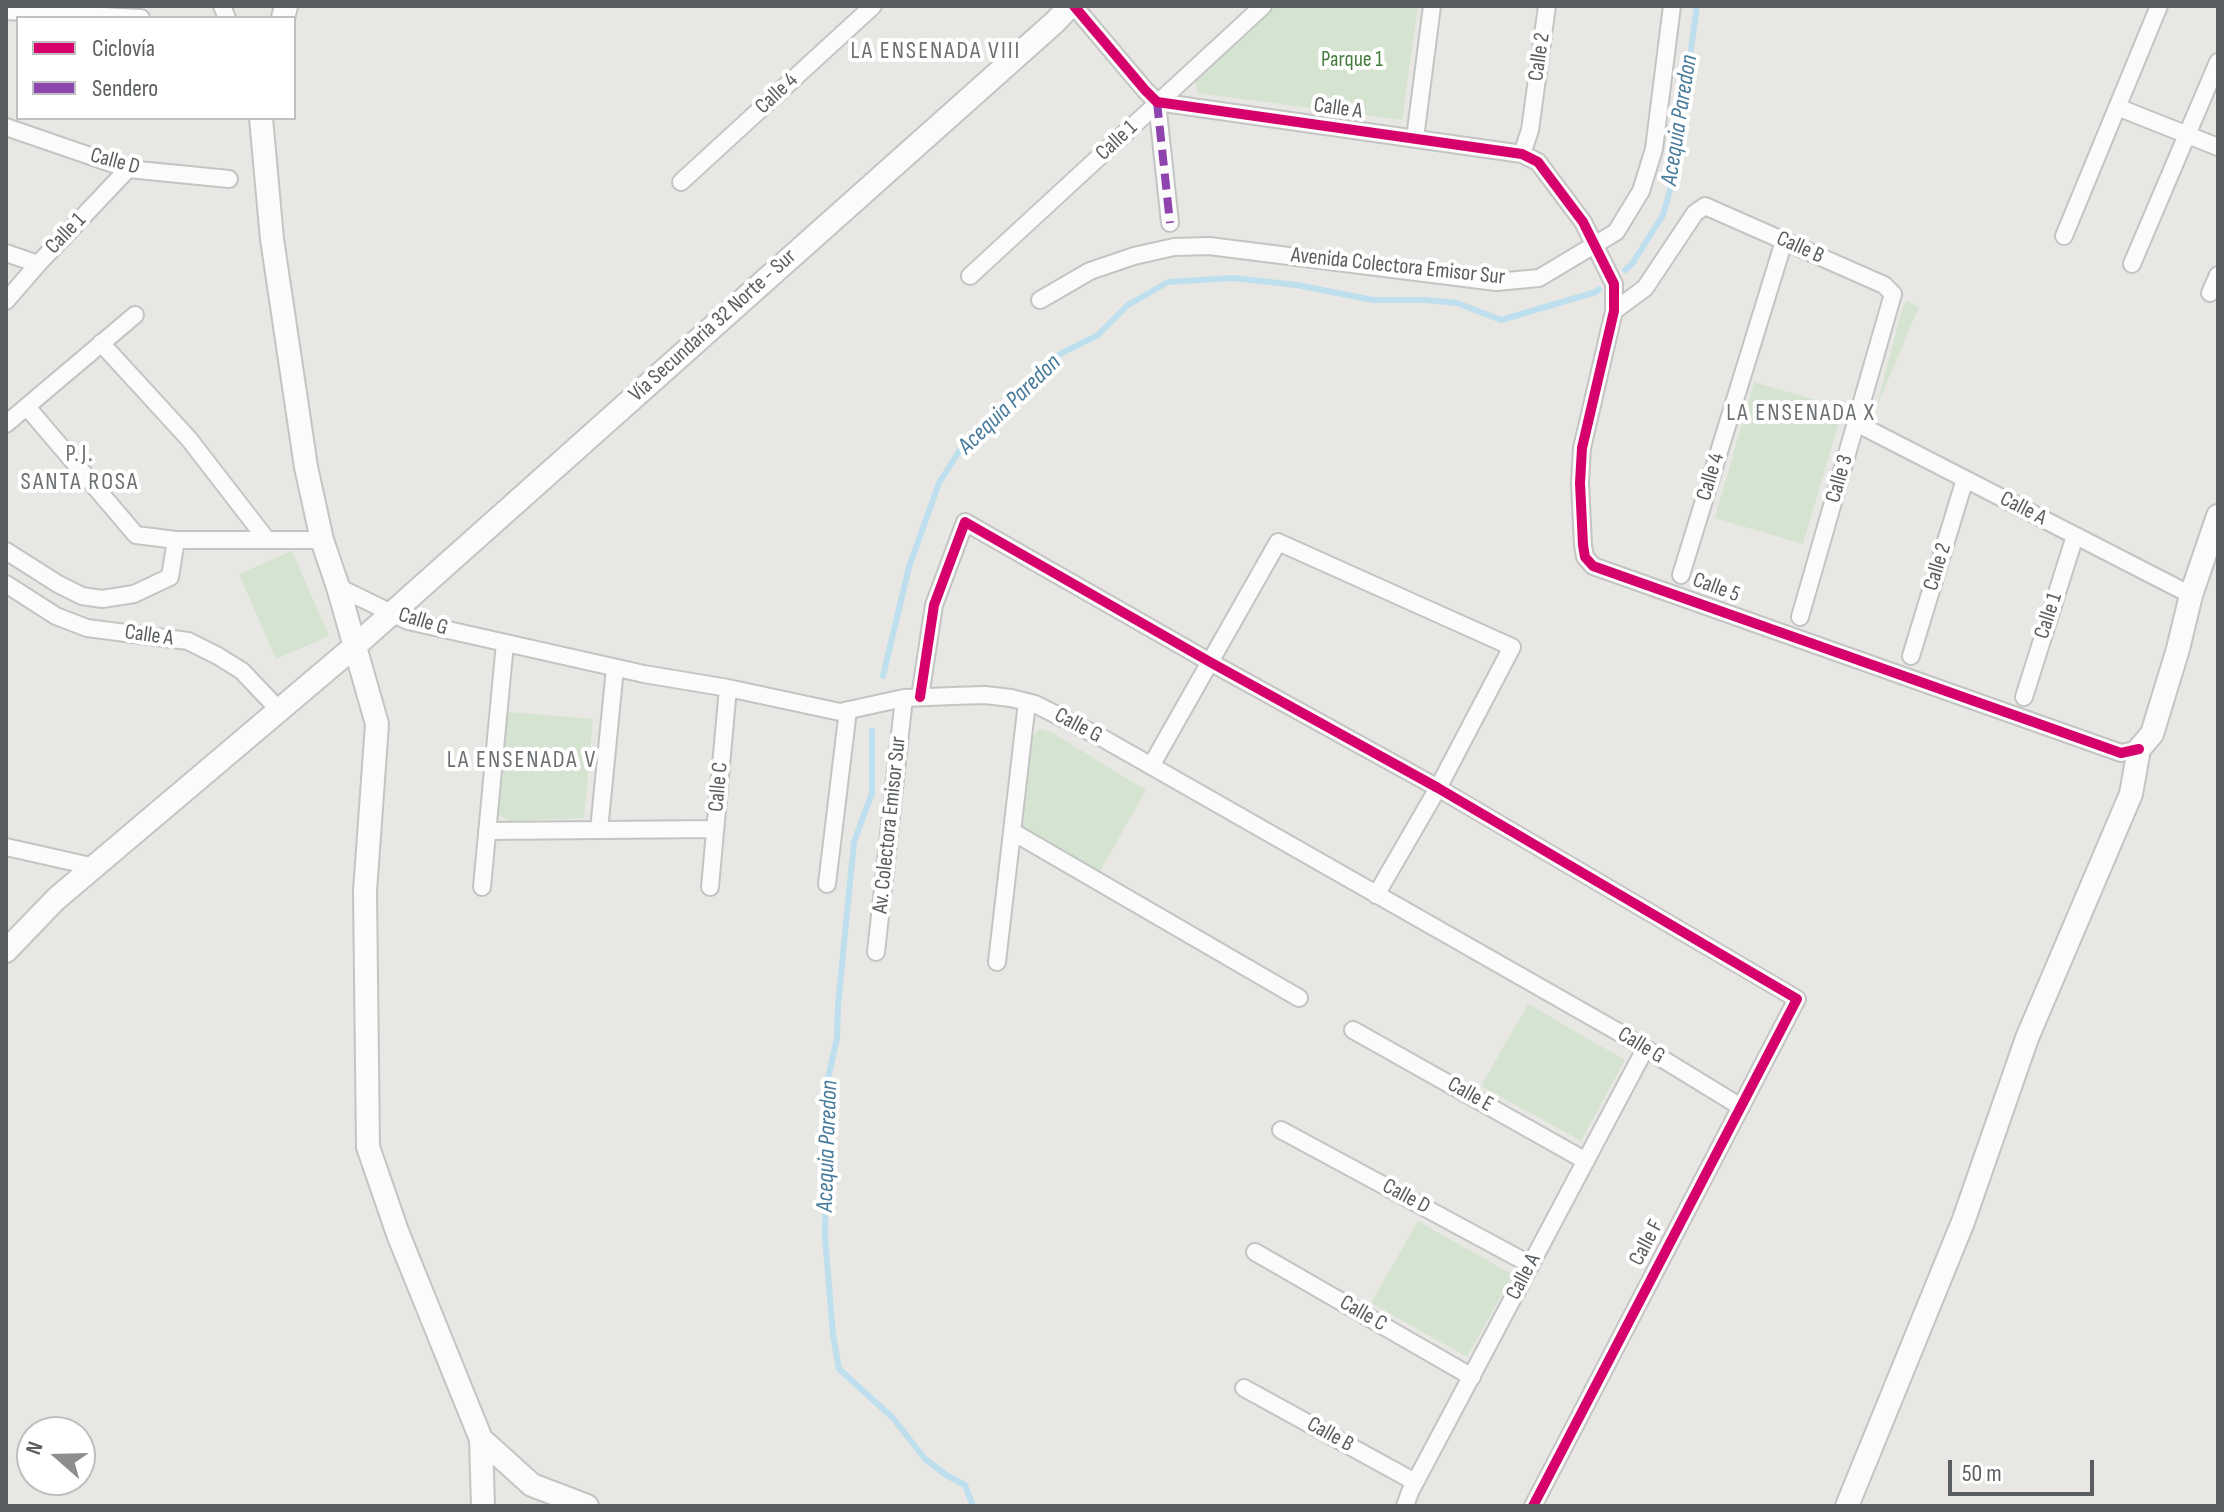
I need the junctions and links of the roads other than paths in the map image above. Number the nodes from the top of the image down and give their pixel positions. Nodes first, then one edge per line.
1 (873, 6) edge
2 (1072, 6) edge
3 (1263, 6) edge
4 (1432, 6) edge
5 (1547, 6) edge
6 (1672, 6) edge
7 (2159, 6) edge
8 (6, 11) edge
9 (102, 16) edge
10 (2218, 62) edge
11 (1157, 102) junction
12 (2117, 107) junction
13 (261, 120) edge
14 (6, 127) edge
15 (2187, 135) junction
16 (1415, 138) junction
17 (2218, 147) edge
18 (1522, 154) junction
19 (128, 169) junction
20 (229, 179) dead end
21 (681, 182) dead end
22 (1170, 223) dead end
23 (2064, 236) dead end
24 (1784, 241) junction
25 (1596, 245) junction
26 (6, 253) edge
27 (38, 264) junction
28 (2132, 264) dead end
29 (2218, 275) edge
30 (970, 276) dead end
31 (2210, 293) dead end
32 (1893, 294) joint
33 (1040, 300) dead end
34 (6, 301) edge
35 (1614, 311) junction
36 (135, 315) dead end
37 (101, 343) junction
38 (27, 407) junction
39 (1856, 423) junction
40 (6, 424) edge
41 (1965, 479) junction
42 (2218, 516) edge
43 (2075, 536) junction
44 (176, 540) junction
45 (267, 540) junction
46 (322, 540) junction
47 (6, 551) edge
48 (1681, 575) dead end
49 (6, 584) edge
50 (338, 587) junction
51 (2191, 595) junction
52 (391, 613) junction
53 (1800, 617) dead end
54 (505, 643) junction
55 (355, 646) junction
56 (1911, 656) dead end
57 (1210, 662) junction
58 (615, 668) junction
59 (728, 688) junction
60 (2024, 697) dead end
61 (912, 698) junction
62 (1027, 702) junction
63 (279, 710) junction
64 (848, 710) junction
65 (2139, 749) junction
66 (1151, 766) junction
67 (1438, 788) junction
68 (715, 829) junction
69 (599, 830) junction
70 (487, 831) junction
71 (1013, 832) junction
72 (6, 847) edge
73 (95, 867) junction
74 (827, 884) dead end
75 (482, 887) dead end
76 (710, 887) dead end
77 (1376, 895) junction
78 (6, 951) edge
79 (876, 952) dead end
80 (997, 962) dead end
81 (1299, 998) dead end
82 (1353, 1030) dead end
83 (1645, 1049) junction
84 (1741, 1107) junction
85 (1281, 1130) dead end
86 (1586, 1161) junction
87 (1255, 1252) dead end
88 (1531, 1265) junction
89 (1472, 1377) junction
90 (1244, 1388) dead end
91 (481, 1439) junction
92 (1415, 1482) junction
93 (483, 1506) edge
94 (587, 1506) edge
95 (1405, 1506) edge
96 (1533, 1506) edge
97 (1847, 1506) edge

1 - 21 street, Calle 4
2 - 11 street
2 - 52 street, Vía Secundaria 32 Norte - Sur
3 - 11 street, Calle 1
4 - 16 street
5 - 18 street, Calle 2
6 - 25 street, Avenida Colectora Emisor Sur
7 - 12 street
8 - 9 street
10 - 15 street
11 - 16 street, Calle A
11 - 22 street
11 - 30 street, Calle 1
12 - 15 street
12 - 23 street
13 - 46 street
14 - 19 street, Calle D
15 - 17 street
15 - 28 street
16 - 18 street, Calle A
18 - 25 street
19 - 20 street, Calle D
19 - 27 street, Calle 1
24 - 32 street, Calle B
24 - 35 street, Calle B
24 - 48 street, Calle 4
25 - 33 street, Avenida Colectora Emisor Sur
25 - 35 street, Calle 5
26 - 27 street
27 - 34 street, Calle 1
29 - 31 street
32 - 39 street, Calle 3
35 - 65 street, Calle 5
36 - 37 street
37 - 38 street
37 - 45 street
38 - 40 street
38 - 44 street
39 - 41 street, Calle A
39 - 53 street, Calle 3
41 - 43 street, Calle A
41 - 56 street, Calle 2
42 - 51 street
43 - 51 street, Calle A
43 - 60 street, Calle 1
44 - 45 street
44 - 47 street
45 - 46 street
46 - 50 street
49 - 63 street, Calle A
50 - 52 street, Calle G
50 - 55 street
51 - 65 street
52 - 54 street, Calle G
52 - 55 street, Vía Secundaria 32 Norte - Sur
54 - 58 street, Calle G
54 - 70 street
55 - 63 street, Vía Secundaria 32 Norte - Sur
55 - 91 street
57 - 61 street, Av. Colectora Emisor Sur
57 - 66 street
57 - 67 street
57 - 67 street
58 - 59 street, Calle G
58 - 69 street
59 - 64 street, Calle G
59 - 68 street, Calle C
61 - 62 street, Calle G
61 - 64 street, Calle G
61 - 79 street, Av. Colectora Emisor Sur
62 - 66 street, Calle G
62 - 71 street
63 - 73 street, Vía Secundaria 32 Norte - Sur
64 - 74 street
65 - 97 street
66 - 77 street, Calle G
67 - 77 street
67 - 84 street, Calle F
68 - 69 street
68 - 76 street, Calle C
69 - 70 street
70 - 75 street
71 - 80 street
71 - 81 street
72 - 73 street
73 - 78 street, Vía Secundaria 32 Norte - Sur
77 - 83 street, Calle G
82 - 86 street, Calle E
83 - 84 street, Calle G
83 - 86 street, Calle A
84 - 96 street, Calle F
85 - 88 street, Calle D
86 - 88 street, Calle A
87 - 89 street, Calle C
88 - 89 street, Calle A
89 - 92 street, Calle A
90 - 92 street, Calle B
91 - 93 street
91 - 94 street
92 - 95 street, Calle A

